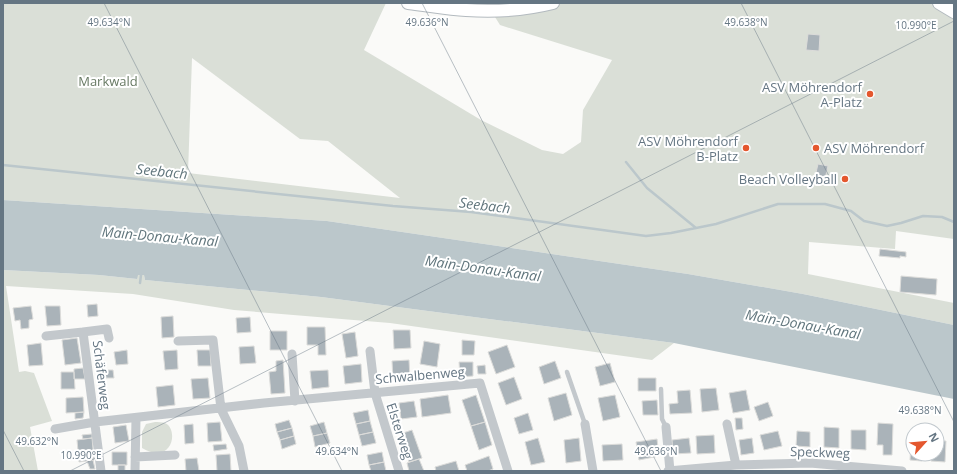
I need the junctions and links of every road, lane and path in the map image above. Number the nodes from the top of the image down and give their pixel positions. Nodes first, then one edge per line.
1 (408, 3) edge
2 (553, 3) edge
3 (939, 3) edge
4 (954, 12) edge
5 (83, 332) junction
6 (46, 336) dead end
7 (109, 338) dead end
8 (178, 341) dead end
9 (370, 351) dead end
10 (292, 354) dead end
11 (567, 372) dead end
12 (661, 389) dead end
13 (374, 393) junction
14 (294, 401) junction
15 (221, 409) junction
16 (136, 418) junction
17 (95, 422) junction
18 (585, 424) joint
19 (727, 424) dead end
20 (666, 427) joint
21 (55, 429) dead end
22 (175, 455) dead end
23 (135, 457) junction
24 (736, 465) junction
25 (101, 471) edge
26 (135, 471) edge
27 (244, 471) edge
28 (399, 471) edge
29 (508, 471) edge
30 (593, 471) edge
31 (669, 471) edge
32 (896, 471) edge

1 - 2 street
3 - 4 street
5 - 6 street, Schäferweg
5 - 7 street, Schäferweg
5 - 17 street, Schäferweg
8 - 15 street
9 - 13 street, Elsterweg
10 - 14 street
11 - 18 lane
12 - 20 lane
13 - 14 street, Schwalbenweg
13 - 28 street, Elsterweg
13 - 29 street, Schwalbenweg
14 - 15 street, Schwalbenweg
15 - 16 street, Schwalbenweg
15 - 27 street
16 - 17 street, Schäferweg
16 - 23 street
17 - 21 street, Schäferweg
17 - 25 street, Schäferweg
18 - 30 street
19 - 24 street
20 - 31 street, Speckweg
22 - 23 street
23 - 26 street
24 - 31 street, Speckweg
24 - 32 street, Speckweg

